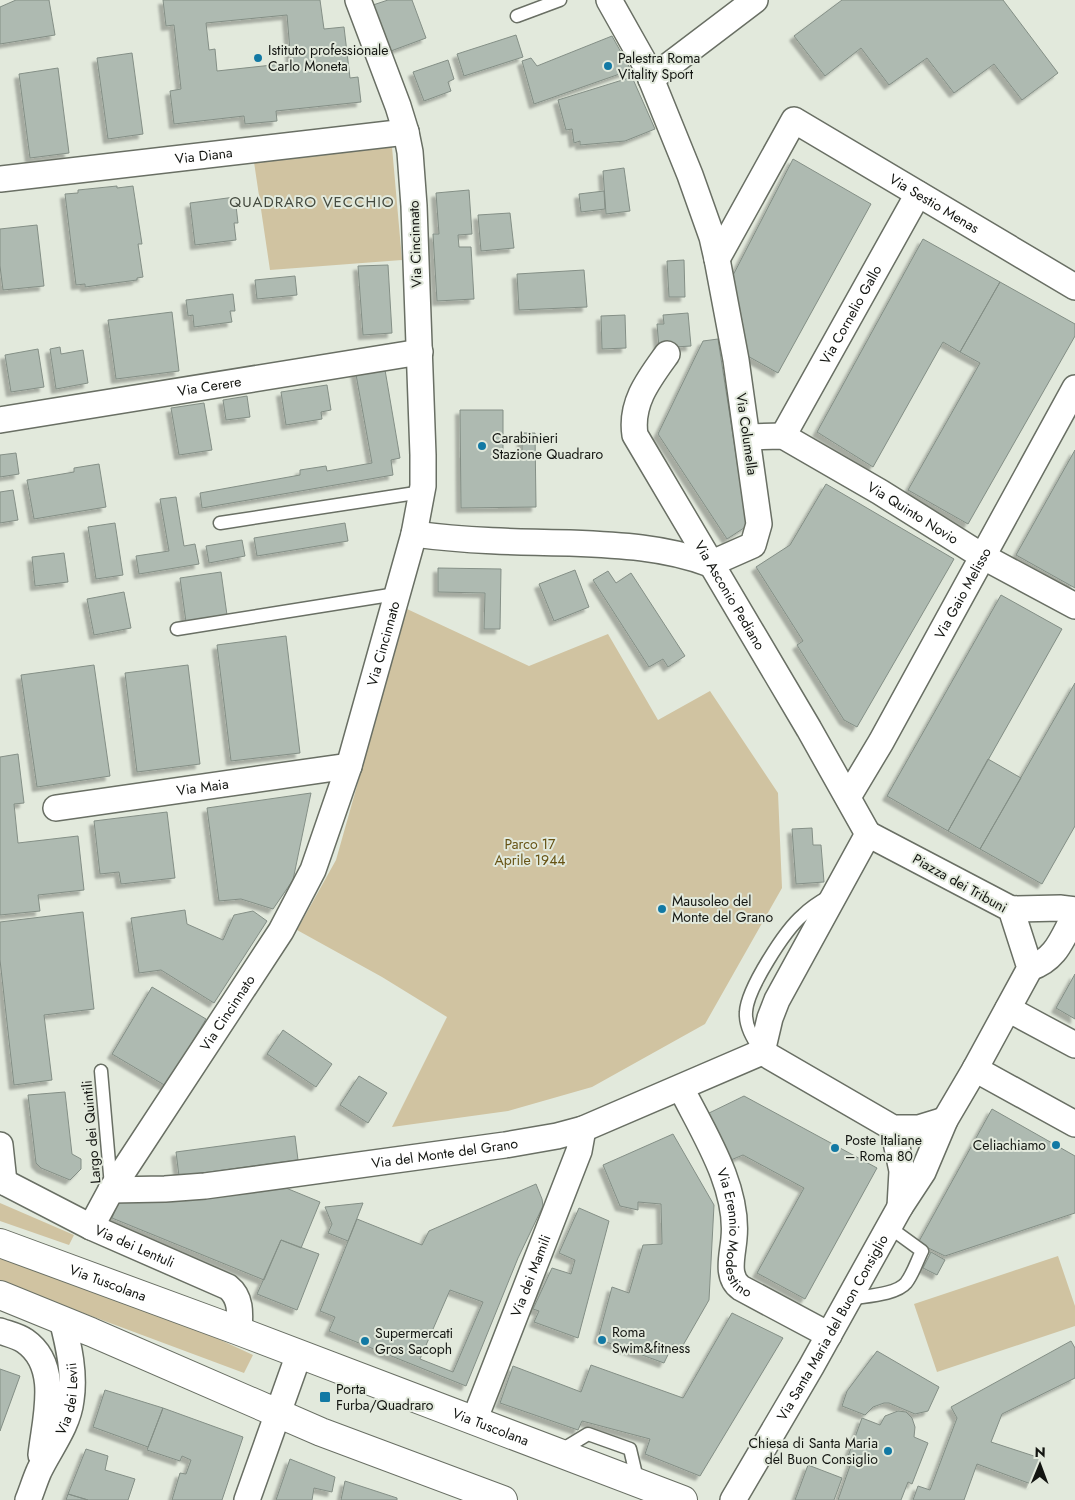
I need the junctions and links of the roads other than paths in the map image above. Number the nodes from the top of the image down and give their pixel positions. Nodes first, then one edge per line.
1 (358, 0) edge
2 (560, 0) edge
3 (608, 0) edge
4 (755, 0) edge
5 (517, 16) dead end
6 (651, 79) junction
7 (406, 132) junction
8 (0, 179) edge
9 (918, 194) junction
10 (718, 259) junction
11 (1075, 288) edge
12 (420, 352) junction
13 (667, 354) dead end
14 (1075, 388) edge
15 (0, 420) edge
16 (783, 436) junction
17 (748, 437) junction
18 (422, 492) junction
19 (220, 523) dead end
20 (414, 534) junction
21 (982, 556) junction
22 (710, 564) junction
23 (396, 594) junction
24 (1075, 606) edge
25 (177, 629) dead end
26 (348, 766) junction
27 (848, 797) junction
28 (56, 808) dead end
29 (868, 834) junction
30 (1011, 909) junction
31 (1075, 910) edge
32 (1075, 915) edge
33 (1030, 968) junction
34 (1008, 1009) junction
35 (1075, 1045) edge
36 (762, 1052) junction
37 (975, 1069) junction
38 (102, 1071) dead end
39 (681, 1088) junction
40 (945, 1120) junction
41 (1075, 1124) edge
42 (893, 1128) junction
43 (583, 1129) junction
44 (0, 1145) edge
45 (2, 1181) edge
46 (111, 1190) junction
47 (894, 1217) junction
48 (91, 1227) junction
49 (0, 1243) edge
50 (0, 1295) edge
51 (849, 1298) junction
52 (62, 1320) junction
53 (0, 1331) edge
54 (239, 1331) junction
55 (829, 1335) junction
56 (299, 1354) junction
57 (278, 1414) junction
58 (474, 1421) junction
59 (39, 1472) junction
60 (28, 1500) edge
61 (247, 1500) edge
62 (503, 1500) edge
63 (683, 1500) edge
64 (733, 1500) edge

1 - 7 street, Via Cincinnato
2 - 5 lane
3 - 6 street, Via Columella
4 - 6 street
6 - 10 street, Via Columella
7 - 8 street, Via Diana
7 - 12 street, Via Cincinnato
9 - 10 street, Via Sestio Menas
9 - 11 street, Via Sestio Menas
9 - 16 street, Via Cornelio Gallo
10 - 17 street, Via Columella
12 - 15 street, Via Cerere
12 - 18 street, Via Cincinnato
13 - 22 street, Via Asconio Pediano
14 - 21 street, Via Gaio Melisso
16 - 17 street
16 - 21 street, Via Quinto Novio
17 - 22 street, Via Columella
18 - 19 lane
18 - 20 street, Via Cincinnato
20 - 22 street
20 - 23 street, Via Cincinnato
21 - 24 street, Via Quinto Novio
21 - 27 street, Via Gaio Melisso
22 - 27 street, Via Asconio Pediano
23 - 25 lane
23 - 26 street, Via Cincinnato
26 - 28 street, Via Maia
26 - 46 street, Via Cincinnato
27 - 29 street, Via Asconio Pediano
29 - 30 street, Piazza dei Tribuni
29 - 36 street
30 - 31 street
30 - 33 street, Piazza dei Tribuni
32 - 33 street
33 - 34 street
34 - 35 street
34 - 37 street
36 - 39 street, Via del Monte del Grano
36 - 42 street
37 - 40 street
37 - 41 street
38 - 46 lane, Largo dei Quintili
39 - 43 street, Via del Monte del Grano
39 - 55 street, Via Erennio Modestino
40 - 42 street
40 - 47 street, Via Santa Maria del Buon Consiglio
42 - 47 street, Via Santa Maria del Buon Consiglio
43 - 46 street, Via del Monte del Grano
43 - 58 street, Via dei Mamili
44 - 45 street
45 - 48 street, Via dei Lentuli
46 - 48 street, Via Cincinnato
47 - 51 street, Via Santa Maria del Buon Consiglio
47 - 51 lane
48 - 54 street, Via dei Lentuli
49 - 54 main road, Via Tuscolana
50 - 52 main road
51 - 55 street, Via Santa Maria del Buon Consiglio
52 - 57 main road
52 - 59 street, Via dei Levii
53 - 59 street, Via dei Levii
54 - 56 main road, Via Tuscolana
55 - 64 street, Via Santa Maria del Buon Consiglio
56 - 57 street
56 - 58 main road, Via Tuscolana
57 - 61 street
57 - 62 main road
58 - 63 main road, Via Tuscolana
59 - 60 street, Via dei Levii

